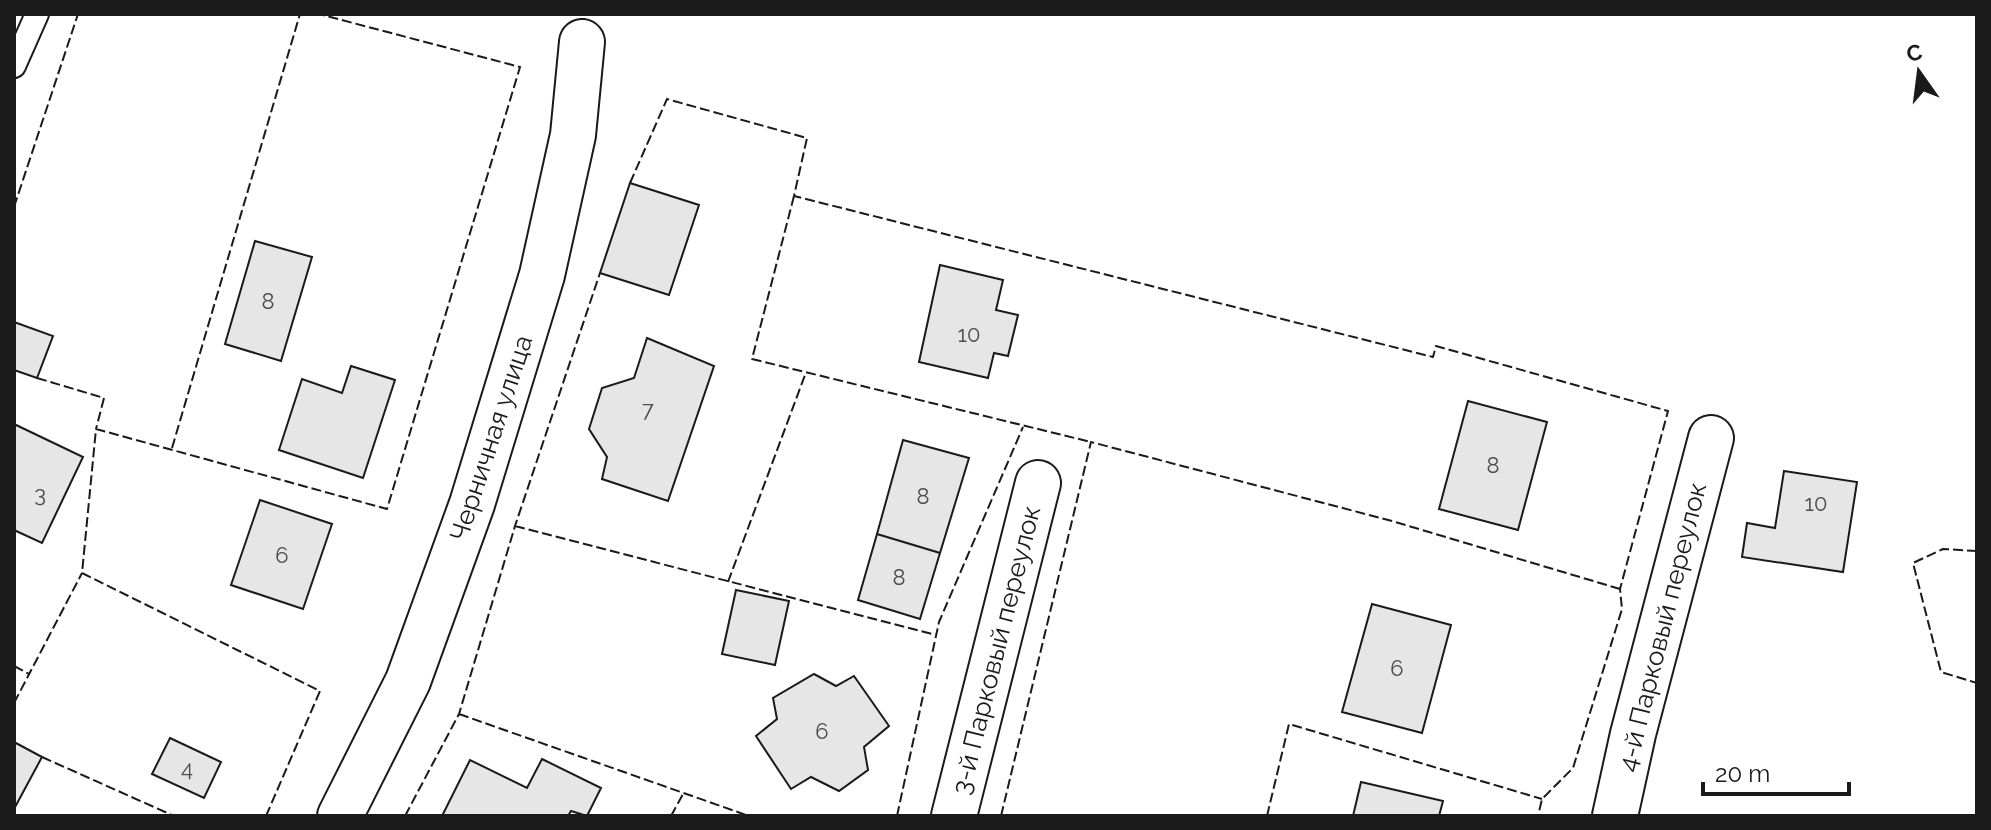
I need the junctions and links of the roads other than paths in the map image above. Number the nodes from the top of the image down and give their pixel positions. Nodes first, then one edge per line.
1 (37, 14) edge
2 (582, 42) dead end
3 (14, 66) edge
4 (1711, 438) dead end
5 (1038, 483) dead end
6 (340, 816) edge
7 (954, 816) edge
8 (1615, 816) edge

1 - 3 lane
2 - 6 street, Черничная улица
4 - 8 street, 4-й Парковый переулок
5 - 7 street, 3-й Парковый переулок

